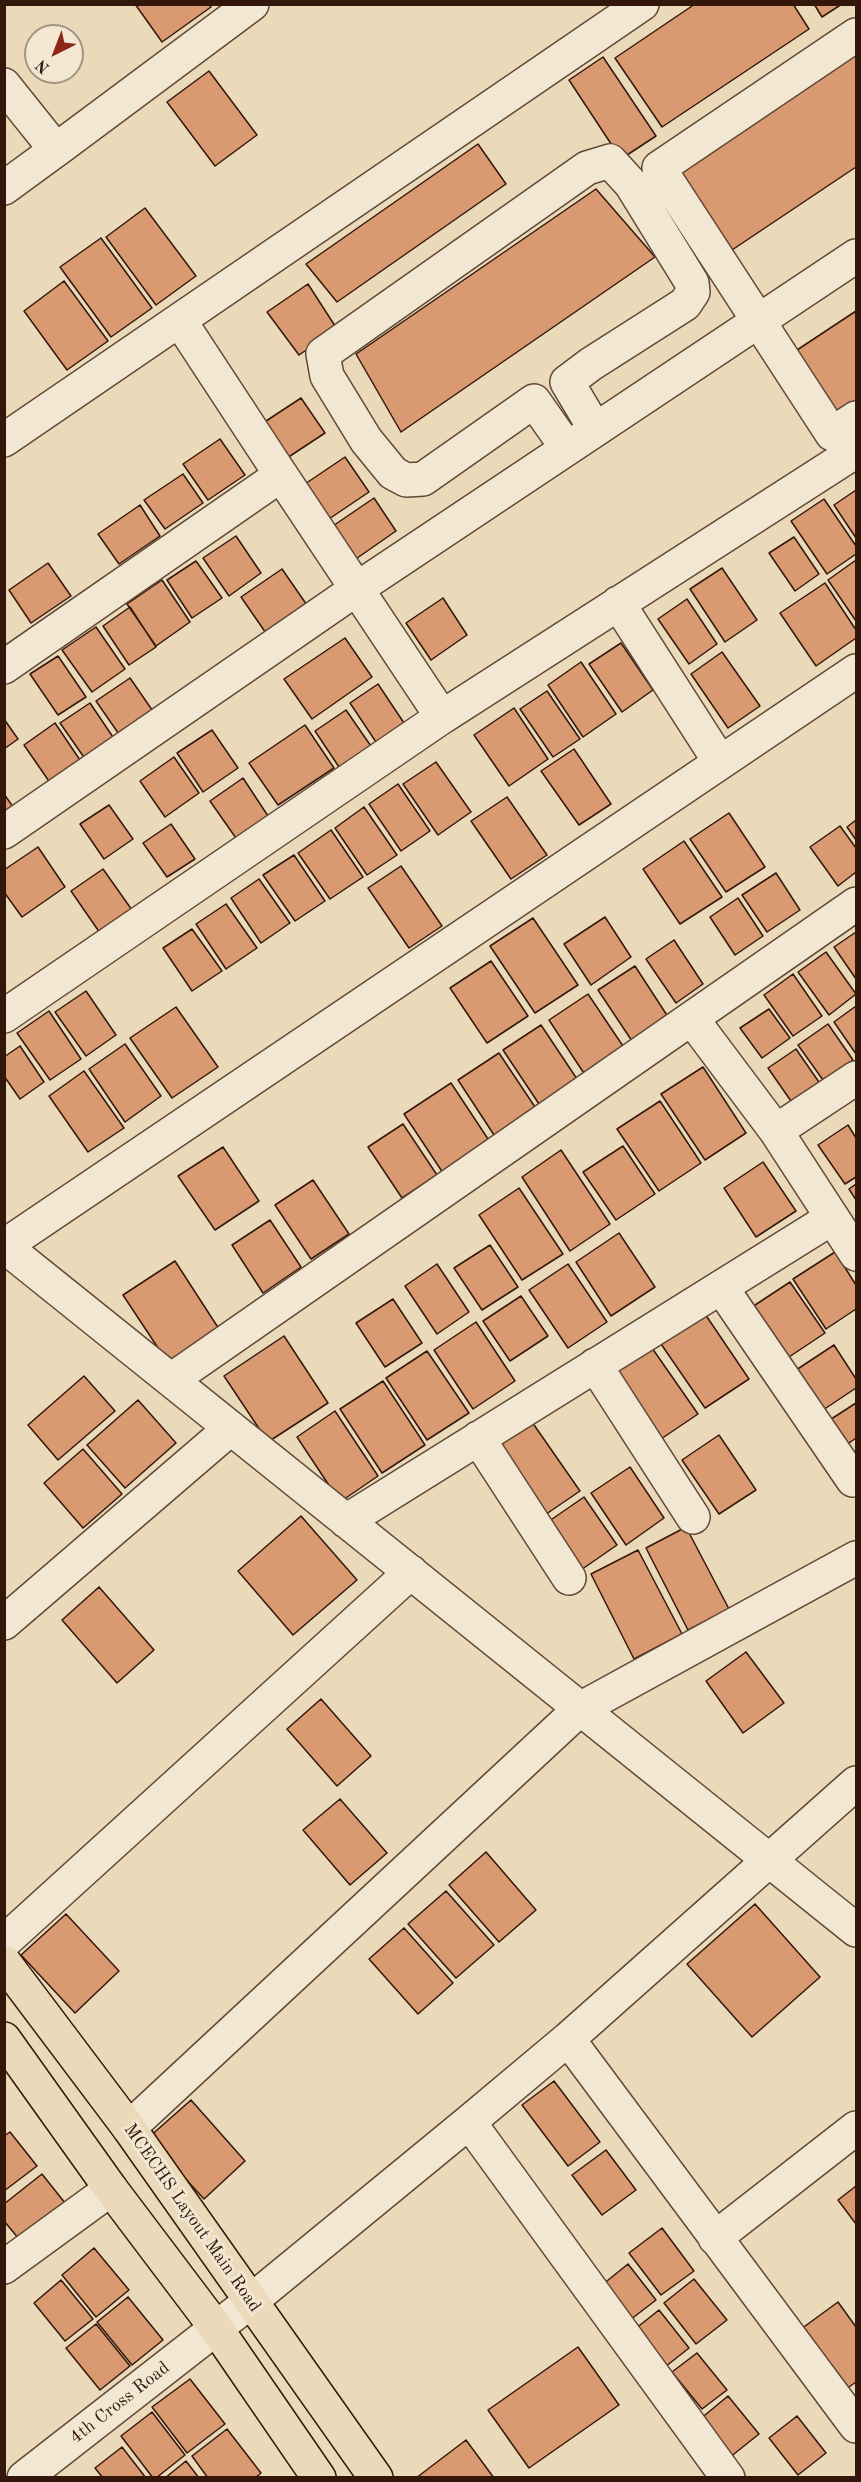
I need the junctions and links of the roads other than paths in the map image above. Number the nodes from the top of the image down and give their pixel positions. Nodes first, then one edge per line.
1 (252, 4) edge
2 (642, 4) edge
3 (856, 35) edge
4 (4, 85) edge
5 (56, 150) junction
6 (4, 188) edge
7 (856, 256) edge
8 (180, 321) junction
9 (748, 327) junction
10 (856, 418) edge
11 (594, 429) junction
12 (4, 440) edge
13 (567, 448) junction
14 (856, 451) edge
15 (281, 475) junction
16 (358, 588) junction
17 (618, 603) junction
18 (4, 667) edge
19 (856, 671) edge
20 (442, 717) junction
21 (720, 762) junction
22 (4, 832) edge
23 (856, 904) edge
24 (4, 1016) edge
25 (692, 1019) junction
26 (856, 1078) edge
27 (776, 1131) junction
28 (832, 1218) junction
29 (4, 1246) edge
30 (856, 1254) edge
31 (721, 1287) junction
32 (595, 1365) junction
33 (171, 1380) junction
34 (231, 1428) junction
35 (478, 1438) junction
36 (853, 1480) dead end
37 (693, 1517) dead end
38 (346, 1521) junction
39 (856, 1558) edge
40 (411, 1572) junction
41 (568, 1578) dead end
42 (4, 1623) edge
43 (580, 1709) junction
44 (856, 1783) edge
45 (768, 1859) junction
46 (856, 1930) edge
47 (4, 1942) edge
48 (4, 1962) edge
49 (4, 2039) edge
50 (568, 2039) junction
51 (469, 2122) junction
52 (129, 2128) junction
53 (856, 2128) edge
54 (111, 2189) junction
55 (715, 2238) junction
56 (4, 2267) edge
57 (250, 2301) junction
58 (216, 2328) junction
59 (855, 2423) edge
60 (308, 2474) edge
61 (24, 2478) edge
62 (376, 2478) edge
63 (728, 2478) edge

1 - 5 street
2 - 8 street
3 - 9 street
4 - 5 street
5 - 6 street
7 - 9 street
8 - 12 street
8 - 15 street
9 - 10 street
9 - 11 street
11 - 13 street
11 - 13 street
13 - 16 street
14 - 17 street
15 - 16 street
15 - 18 street
16 - 20 street
16 - 22 street
17 - 20 street
17 - 21 street
19 - 21 street
20 - 24 street
21 - 29 street
23 - 25 street
25 - 27 street
25 - 33 street
26 - 27 street
27 - 28 street
28 - 30 street
28 - 31 street
29 - 33 street
31 - 32 street
31 - 36 street
32 - 35 street
32 - 37 street
33 - 34 street
34 - 38 street
34 - 42 street
35 - 38 street
35 - 41 street
38 - 40 street
39 - 43 street
40 - 43 street
40 - 47 street
43 - 45 street
43 - 52 street
44 - 45 street, 4th Cross Road
45 - 46 street
45 - 50 street, 4th Cross Road
48 - 52 main road, MCECHS Layout Main Road
49 - 54 main road
50 - 51 street, 4th Cross Road
50 - 55 street
51 - 57 street, 4th Cross Road
51 - 63 street
52 - 57 main road, MCECHS Layout Main Road
53 - 55 street
54 - 56 street
54 - 58 main road
55 - 59 street
57 - 58 street, 4th Cross Road
57 - 62 main road, MCECHS Layout Main Road
58 - 60 main road
58 - 61 street, 4th Cross Road

